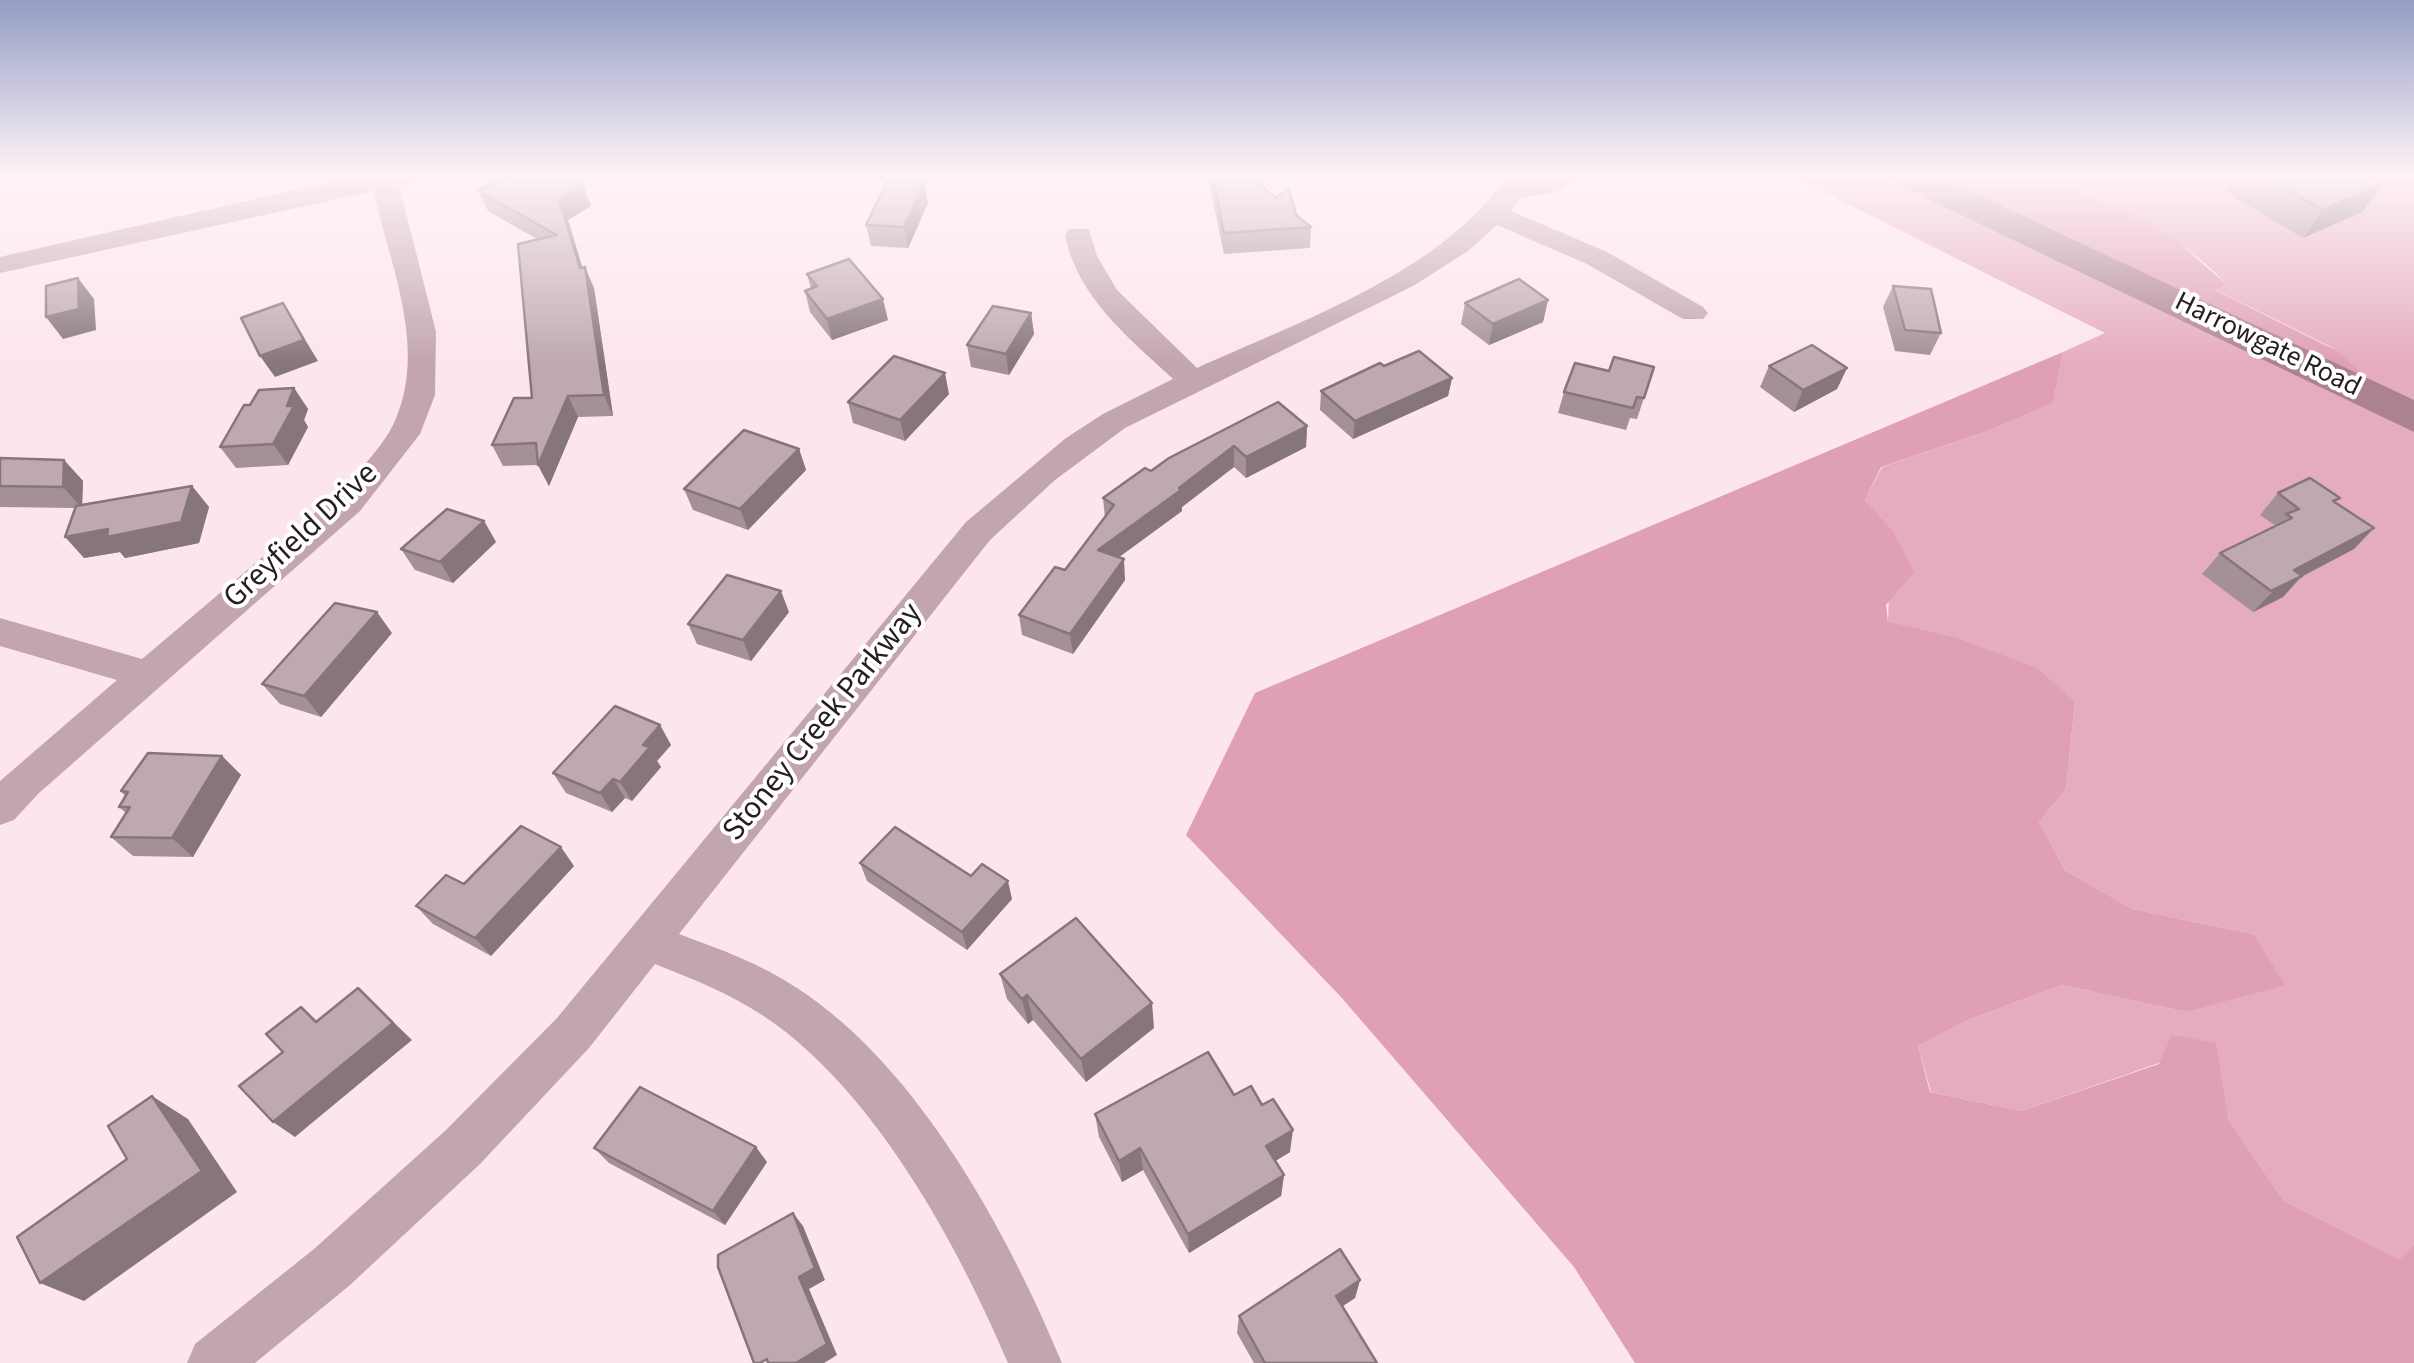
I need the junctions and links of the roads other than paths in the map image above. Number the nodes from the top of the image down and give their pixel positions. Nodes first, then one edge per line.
1 (124, 237) edge
2 (398, 237) edge
3 (1079, 237) edge
4 (1458, 237) edge
5 (1566, 237) edge
6 (2035, 237) edge
7 (0, 265) edge
8 (1693, 313) dead end
9 (1194, 382) junction
10 (2414, 418) edge
11 (0, 632) edge
12 (148, 676) junction
13 (0, 808) edge
14 (650, 942) junction
15 (214, 1363) edge
16 (1035, 1363) edge

1 - 7 street
2 - 12 street, Greyfield Drive
3 - 9 street
4 - 9 street, Stoney Creek Parkway
5 - 8 street
6 - 10 main road, Harrowgate Road
9 - 14 street, Stoney Creek Parkway
11 - 12 street
12 - 13 street, Greyfield Drive
14 - 15 street, Stoney Creek Parkway
14 - 16 street

